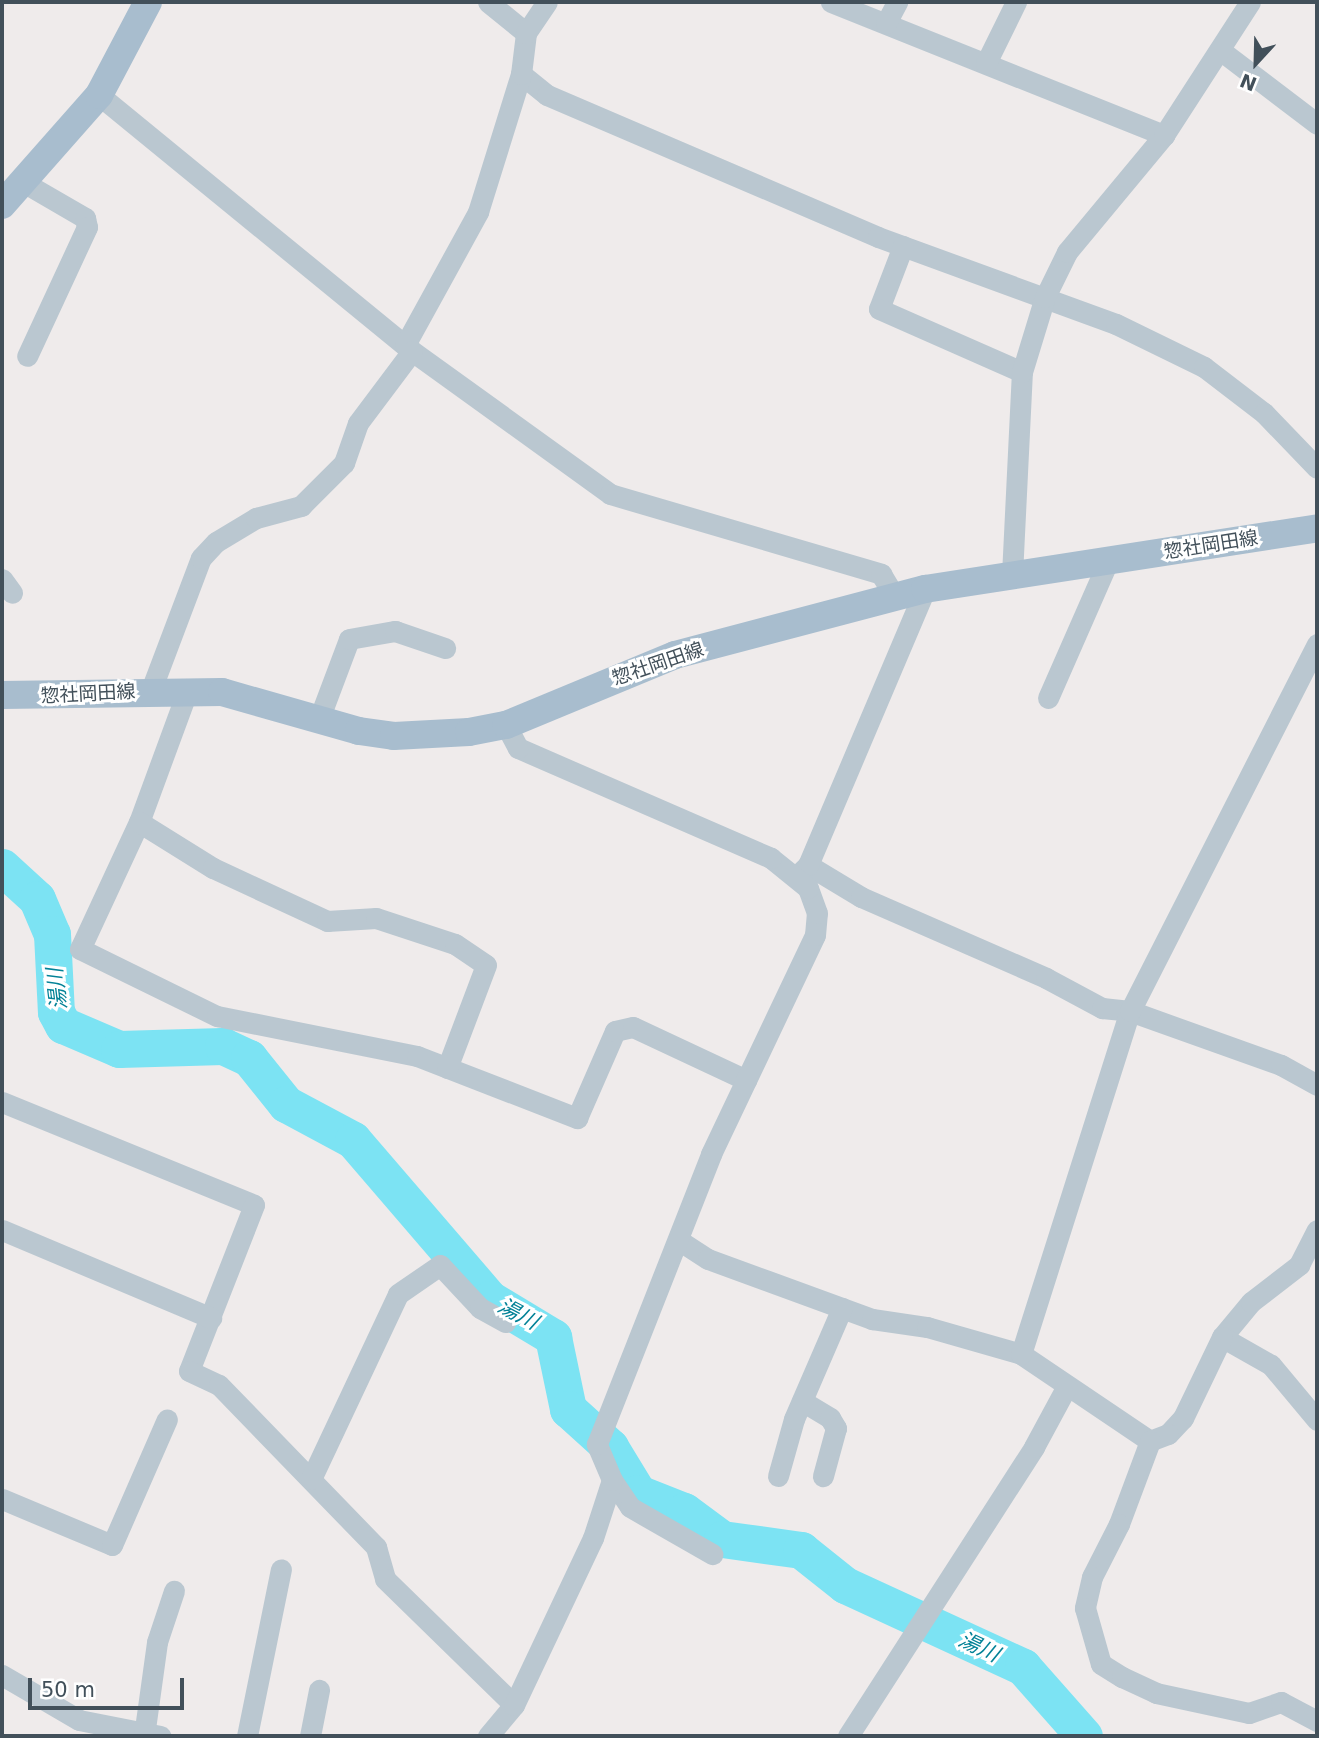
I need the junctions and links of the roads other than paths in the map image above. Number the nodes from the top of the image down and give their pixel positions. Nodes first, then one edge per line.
1 (148, 2) edge
2 (488, 2) edge
3 (547, 2) edge
4 (831, 2) edge
5 (897, 2) edge
6 (1016, 2) edge
7 (1250, 2) edge
8 (886, 23) junction
9 (526, 33) junction
10 (1220, 50) junction
11 (986, 63) junction
12 (521, 74) junction
13 (99, 94) junction
14 (1317, 124) edge
15 (1164, 135) junction
16 (11, 188) edge
17 (903, 246) junction
18 (1045, 297) junction
19 (409, 348) junction
20 (27, 356) dead end
21 (1022, 372) junction
22 (1317, 468) edge
23 (1317, 528) edge
24 (1108, 561) junction
25 (1012, 575) junction
26 (925, 589) junction
27 (895, 597) junction
28 (1317, 644) edge
29 (445, 648) dead end
30 (188, 689) junction
31 (151, 690) junction
32 (2, 695) edge
33 (1048, 698) dead end
34 (319, 719) junction
35 (506, 725) junction
36 (139, 822) junction
37 (802, 871) junction
38 (1130, 1011) junction
39 (447, 1068) junction
40 (746, 1080) junction
41 (1317, 1085) edge
42 (2, 1102) edge
43 (2, 1230) edge
44 (1317, 1230) edge
45 (681, 1241) junction
46 (842, 1308) junction
47 (212, 1318) junction
48 (505, 1322) dead end
49 (1222, 1337) junction
50 (1021, 1354) junction
51 (1067, 1386) junction
52 (802, 1401) junction
53 (167, 1419) dead end
54 (1317, 1420) edge
55 (1150, 1441) junction
56 (778, 1476) dead end
57 (823, 1476) dead end
58 (311, 1479) junction
59 (612, 1480) junction
60 (2, 1499) edge
61 (712, 1554) dead end
62 (281, 1569) dead end
63 (174, 1591) dead end
64 (2, 1675) edge
65 (319, 1690) dead end
66 (514, 1705) junction
67 (1317, 1721) edge
68 (150, 1734) edge
69 (247, 1736) edge
70 (310, 1736) edge
71 (488, 1736) edge
72 (848, 1736) edge

1 - 13 main road
2 - 9 street
3 - 9 street
4 - 8 street
5 - 8 street
6 - 11 street
7 - 10 street
8 - 11 street
9 - 12 street
10 - 14 street
10 - 15 street
11 - 15 street
12 - 17 street
12 - 19 street
13 - 16 main road
13 - 19 street
15 - 18 street
16 - 20 street
17 - 18 street
17 - 21 street
18 - 21 street
18 - 22 street
19 - 27 street
19 - 31 street
21 - 25 street
23 - 24 main road, 惣社岡田線
24 - 25 main road, 惣社岡田線
24 - 33 street
25 - 26 main road, 惣社岡田線
26 - 27 main road, 惣社岡田線
26 - 37 street
27 - 35 main road, 惣社岡田線
28 - 38 street
29 - 34 street
30 - 31 main road, 惣社岡田線
30 - 34 main road, 惣社岡田線
30 - 36 street
31 - 32 main road, 惣社岡田線
34 - 35 main road, 惣社岡田線
35 - 37 street
36 - 39 street
36 - 39 street
37 - 38 street
37 - 40 street
38 - 41 street
38 - 50 street
39 - 40 street
40 - 45 street
42 - 47 street
43 - 47 street
44 - 49 street
45 - 46 street
45 - 59 street
46 - 50 street
46 - 52 street
47 - 58 street
48 - 58 street
49 - 54 street
49 - 55 street
50 - 51 street
51 - 55 street
51 - 72 street
52 - 56 street
52 - 57 street
53 - 60 street
55 - 67 street
58 - 66 street
59 - 61 street
59 - 66 street
62 - 69 street
63 - 68 street
64 - 68 street
65 - 70 street
66 - 71 street

